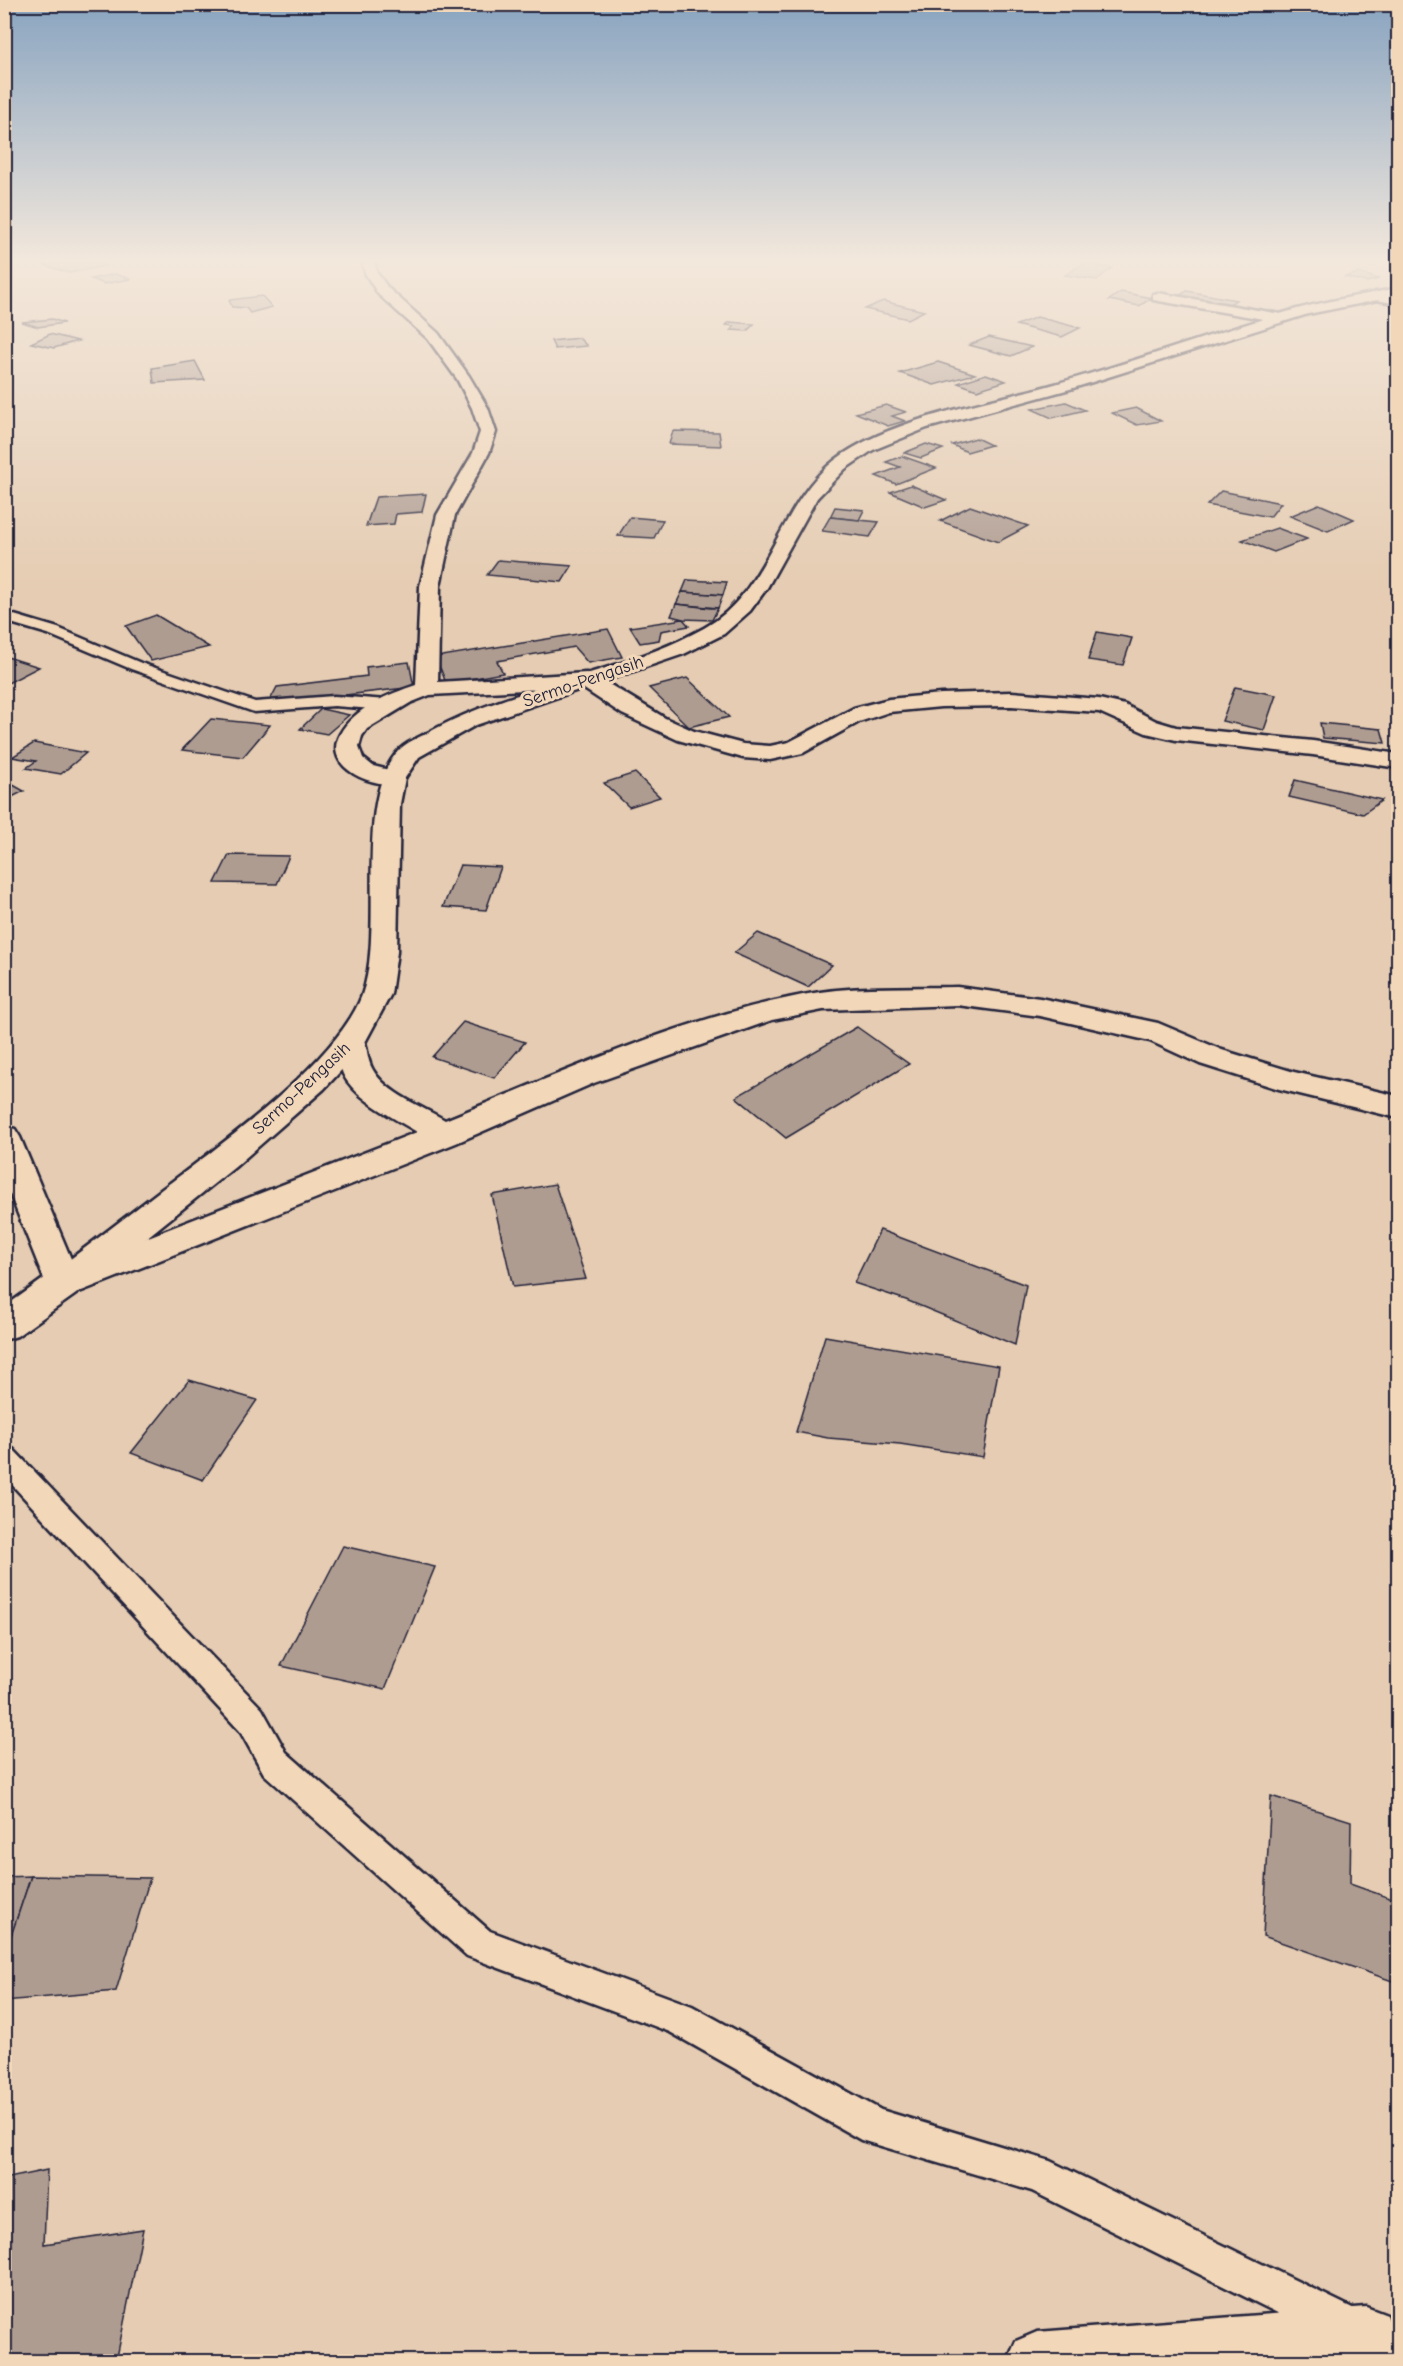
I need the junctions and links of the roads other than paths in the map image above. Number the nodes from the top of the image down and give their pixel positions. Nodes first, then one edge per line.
1 (458, 370) edge
2 (1115, 370) edge
3 (4, 616) edge
4 (21, 621) junction
5 (4, 627) edge
6 (586, 680) junction
7 (427, 689) junction
8 (387, 705) junction
9 (1398, 761) edge
10 (393, 778) junction
11 (351, 1041) junction
12 (1398, 1107) edge
13 (445, 1135) junction
14 (4, 1137) edge
15 (64, 1284) junction
16 (4, 1326) edge
17 (4, 1457) edge
18 (1382, 2340) edge
19 (1037, 2361) edge

1 - 7 street
2 - 6 street, Sermo-Pengasih
3 - 4 lane
4 - 5 lane
4 - 8 lane
6 - 7 street
6 - 9 street
6 - 10 street, Sermo-Pengasih
7 - 8 street
8 - 10 street
10 - 11 street, Sermo-Pengasih
11 - 13 street
11 - 15 street, Sermo-Pengasih
12 - 13 street
13 - 15 street
14 - 15 street
15 - 16 street, Sermo-Pengasih
17 - 18 lane
18 - 19 street

